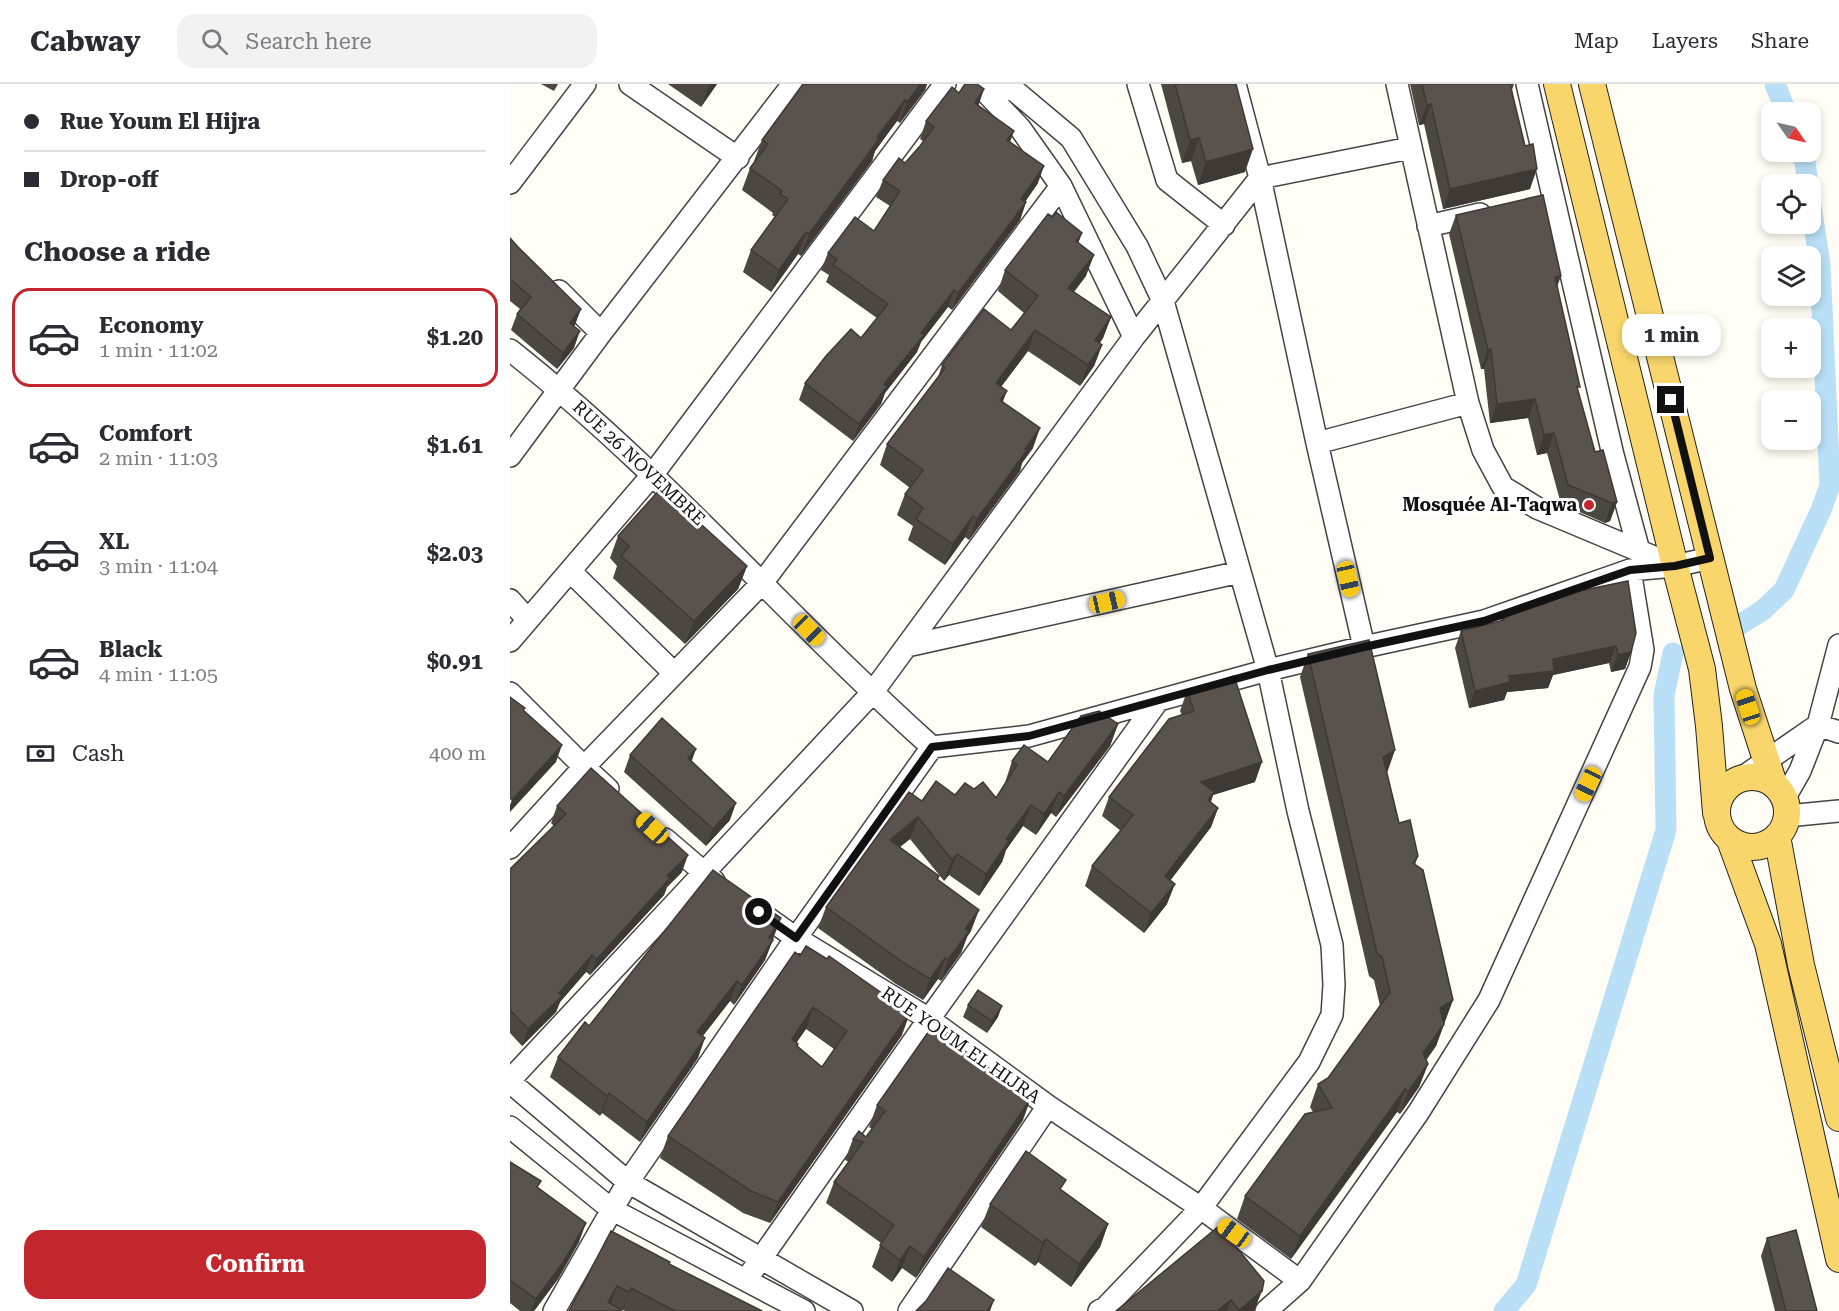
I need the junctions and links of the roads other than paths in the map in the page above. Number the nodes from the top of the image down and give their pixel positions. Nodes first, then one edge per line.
1 (585, 84) edge
2 (630, 84) edge
3 (793, 84) edge
4 (945, 84) edge
5 (978, 84) edge
6 (995, 84) edge
7 (1138, 84) edge
8 (1235, 84) edge
9 (1397, 84) edge
10 (1527, 84) edge
11 (1557, 84) edge
12 (1592, 84) edge
13 (1410, 148) junction
14 (738, 158) junction
15 (1260, 178) junction
16 (510, 183) edge
17 (1062, 186) junction
18 (1554, 197) junction
19 (1531, 202) edge
20 (1496, 210) edge
21 (1224, 225) junction
22 (1428, 226) junction
23 (543, 275) edge
24 (1163, 301) junction
25 (601, 333) junction
26 (1134, 337) junction
27 (510, 350) edge
28 (560, 389) junction
29 (1468, 403) junction
30 (1317, 443) junction
31 (510, 456) edge
32 (653, 474) junction
33 (1710, 558) junction
34 (1635, 561) junction
35 (1675, 566) junction
36 (570, 571) junction
37 (1240, 572) junction
38 (762, 582) junction
39 (510, 600) edge
40 (528, 620) junction
41 (510, 641) edge
42 (1839, 645) edge
43 (906, 646) junction
44 (1364, 647) junction
45 (1268, 670) junction
46 (674, 673) junction
47 (510, 693) edge
48 (872, 693) junction
49 (1157, 702) junction
50 (1818, 725) junction
51 (1839, 732) edge
52 (932, 747) junction
53 (1765, 760) junction
54 (584, 767) junction
55 (1740, 779) junction
56 (626, 805) edge
57 (1780, 809) junction
58 (1839, 812) edge
59 (1716, 813) junction
60 (652, 828) edge
61 (1730, 840) junction
62 (510, 848) edge
63 (703, 873) junction
64 (796, 938) junction
65 (929, 1019) junction
66 (510, 1081) edge
67 (1048, 1106) junction
68 (1839, 1118) edge
69 (510, 1127) edge
70 (628, 1182) junction
71 (1201, 1208) junction
72 (611, 1209) junction
73 (761, 1257) junction
74 (1839, 1259) edge
75 (746, 1280) junction
76 (1300, 1281) junction
77 (554, 1311) edge
78 (804, 1311) edge
79 (852, 1311) edge
80 (909, 1311) edge
81 (1100, 1311) edge
82 (1266, 1311) edge

1 - 16 street
2 - 14 street
3 - 14 street
4 - 32 street
5 - 17 street
6 - 24 street
7 - 21 street
8 - 15 street
9 - 13 street
10 - 18 street
11 - 35 main road
12 - 33 main road
13 - 15 street
13 - 22 street
14 - 25 street
15 - 21 street
15 - 30 street
17 - 26 street
17 - 38 street
18 - 19 street
18 - 34 street
20 - 22 street
21 - 24 street
22 - 29 street
23 - 25 street
24 - 26 street
24 - 37 street
25 - 28 street
26 - 43 street
27 - 28 street, RUE 26 NOVEMBRE
28 - 31 street
28 - 32 street, RUE 26 NOVEMBRE
29 - 30 street
29 - 34 street
30 - 44 street
32 - 36 street
32 - 38 street, RUE 26 NOVEMBRE
33 - 35 street
33 - 53 main road
34 - 35 street
34 - 44 street
34 - 76 street
35 - 59 main road
36 - 40 street
36 - 46 street
37 - 43 street
37 - 45 street
38 - 46 street
38 - 48 street, RUE 26 NOVEMBRE
39 - 40 street
40 - 41 street
42 - 50 street
43 - 48 street
44 - 45 street
45 - 49 street
45 - 71 street
46 - 54 street
47 - 54 street
48 - 52 street, RUE 26 NOVEMBRE
48 - 63 street
49 - 52 street
49 - 65 street
50 - 51 street
50 - 53 street
50 - 57 street
52 - 64 street
53 - 55 street
53 - 57 main road
54 - 56 street
54 - 62 street
55 - 57 main road
55 - 59 main road
57 - 58 street
57 - 61 main road
57 - 68 main road
59 - 61 main road
60 - 63 street, RUE YOUM EL HIJRA
61 - 74 main road
63 - 64 street, RUE YOUM EL HIJRA
63 - 66 street
64 - 65 street, RUE YOUM EL HIJRA
64 - 70 street
65 - 67 street, RUE YOUM EL HIJRA
65 - 73 street
66 - 70 street
67 - 71 street, RUE YOUM EL HIJRA
67 - 80 street
69 - 72 street
70 - 72 street
70 - 73 street
71 - 76 street, RUE YOUM EL HIJRA
71 - 81 street
72 - 75 street
72 - 77 street
73 - 75 street
73 - 79 street
75 - 78 street
76 - 82 street

